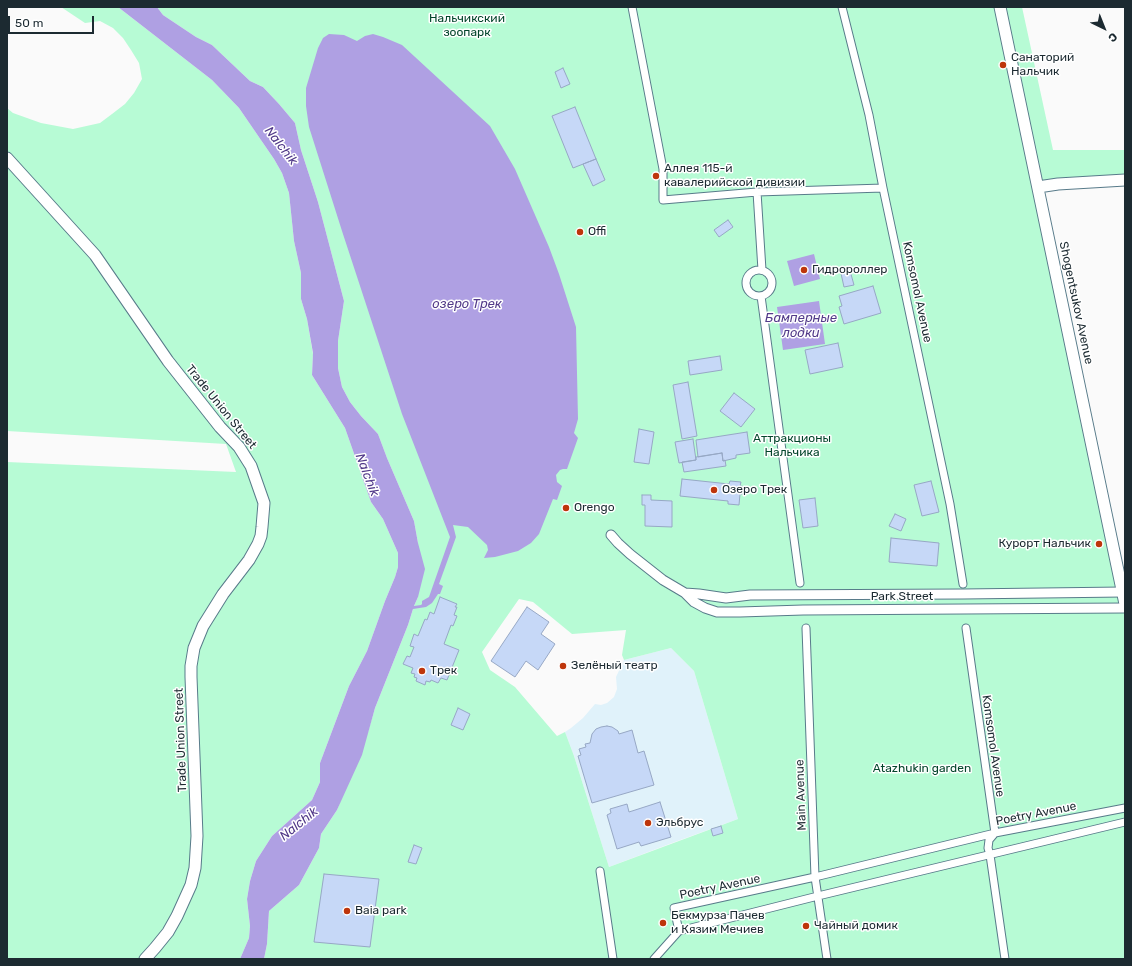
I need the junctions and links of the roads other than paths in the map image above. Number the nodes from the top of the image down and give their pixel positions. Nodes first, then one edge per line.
1 (632, 7) edge
2 (842, 7) edge
3 (1000, 7) edge
4 (7, 158) edge
5 (1125, 180) edge
6 (1038, 187) junction
7 (883, 188) junction
8 (757, 192) junction
9 (762, 270) junction
10 (761, 296) junction
11 (611, 535) dead end
12 (800, 583) dead end
13 (962, 584) dead end
14 (1123, 592) junction
15 (685, 593) junction
16 (1125, 604) edge
17 (1125, 608) edge
18 (806, 628) dead end
19 (966, 628) dead end
20 (1125, 808) edge
21 (1125, 822) edge
22 (995, 833) junction
23 (990, 855) junction
24 (600, 871) dead end
25 (815, 877) junction
26 (818, 896) junction
27 (679, 931) junction
28 (146, 959) edge
29 (613, 959) edge
30 (654, 959) edge
31 (827, 959) edge
32 (1005, 959) edge

1 - 8 street
2 - 7 street, Komsomol Avenue
3 - 6 street, Shogentsukov Avenue
4 - 28 street, Trade Union Street
5 - 6 street
6 - 14 street, Shogentsukov Avenue
7 - 8 street
7 - 13 street, Komsomol Avenue
8 - 9 street
9 - 10 street
9 - 10 street
10 - 12 street
11 - 15 street, Park Street
14 - 15 street, Park Street
14 - 16 street, Shogentsukov Avenue
15 - 17 street, Park Street
18 - 25 street, Main Avenue
19 - 22 street, Komsomol Avenue
20 - 22 street, Poetry Avenue
21 - 23 street
22 - 23 street, Komsomol Avenue
22 - 25 street, Poetry Avenue
23 - 26 street
23 - 32 street, Komsomol Avenue
24 - 29 street
25 - 26 street, Main Avenue
25 - 27 street, Poetry Avenue
26 - 27 street
26 - 31 street, Main Avenue
27 - 30 street

